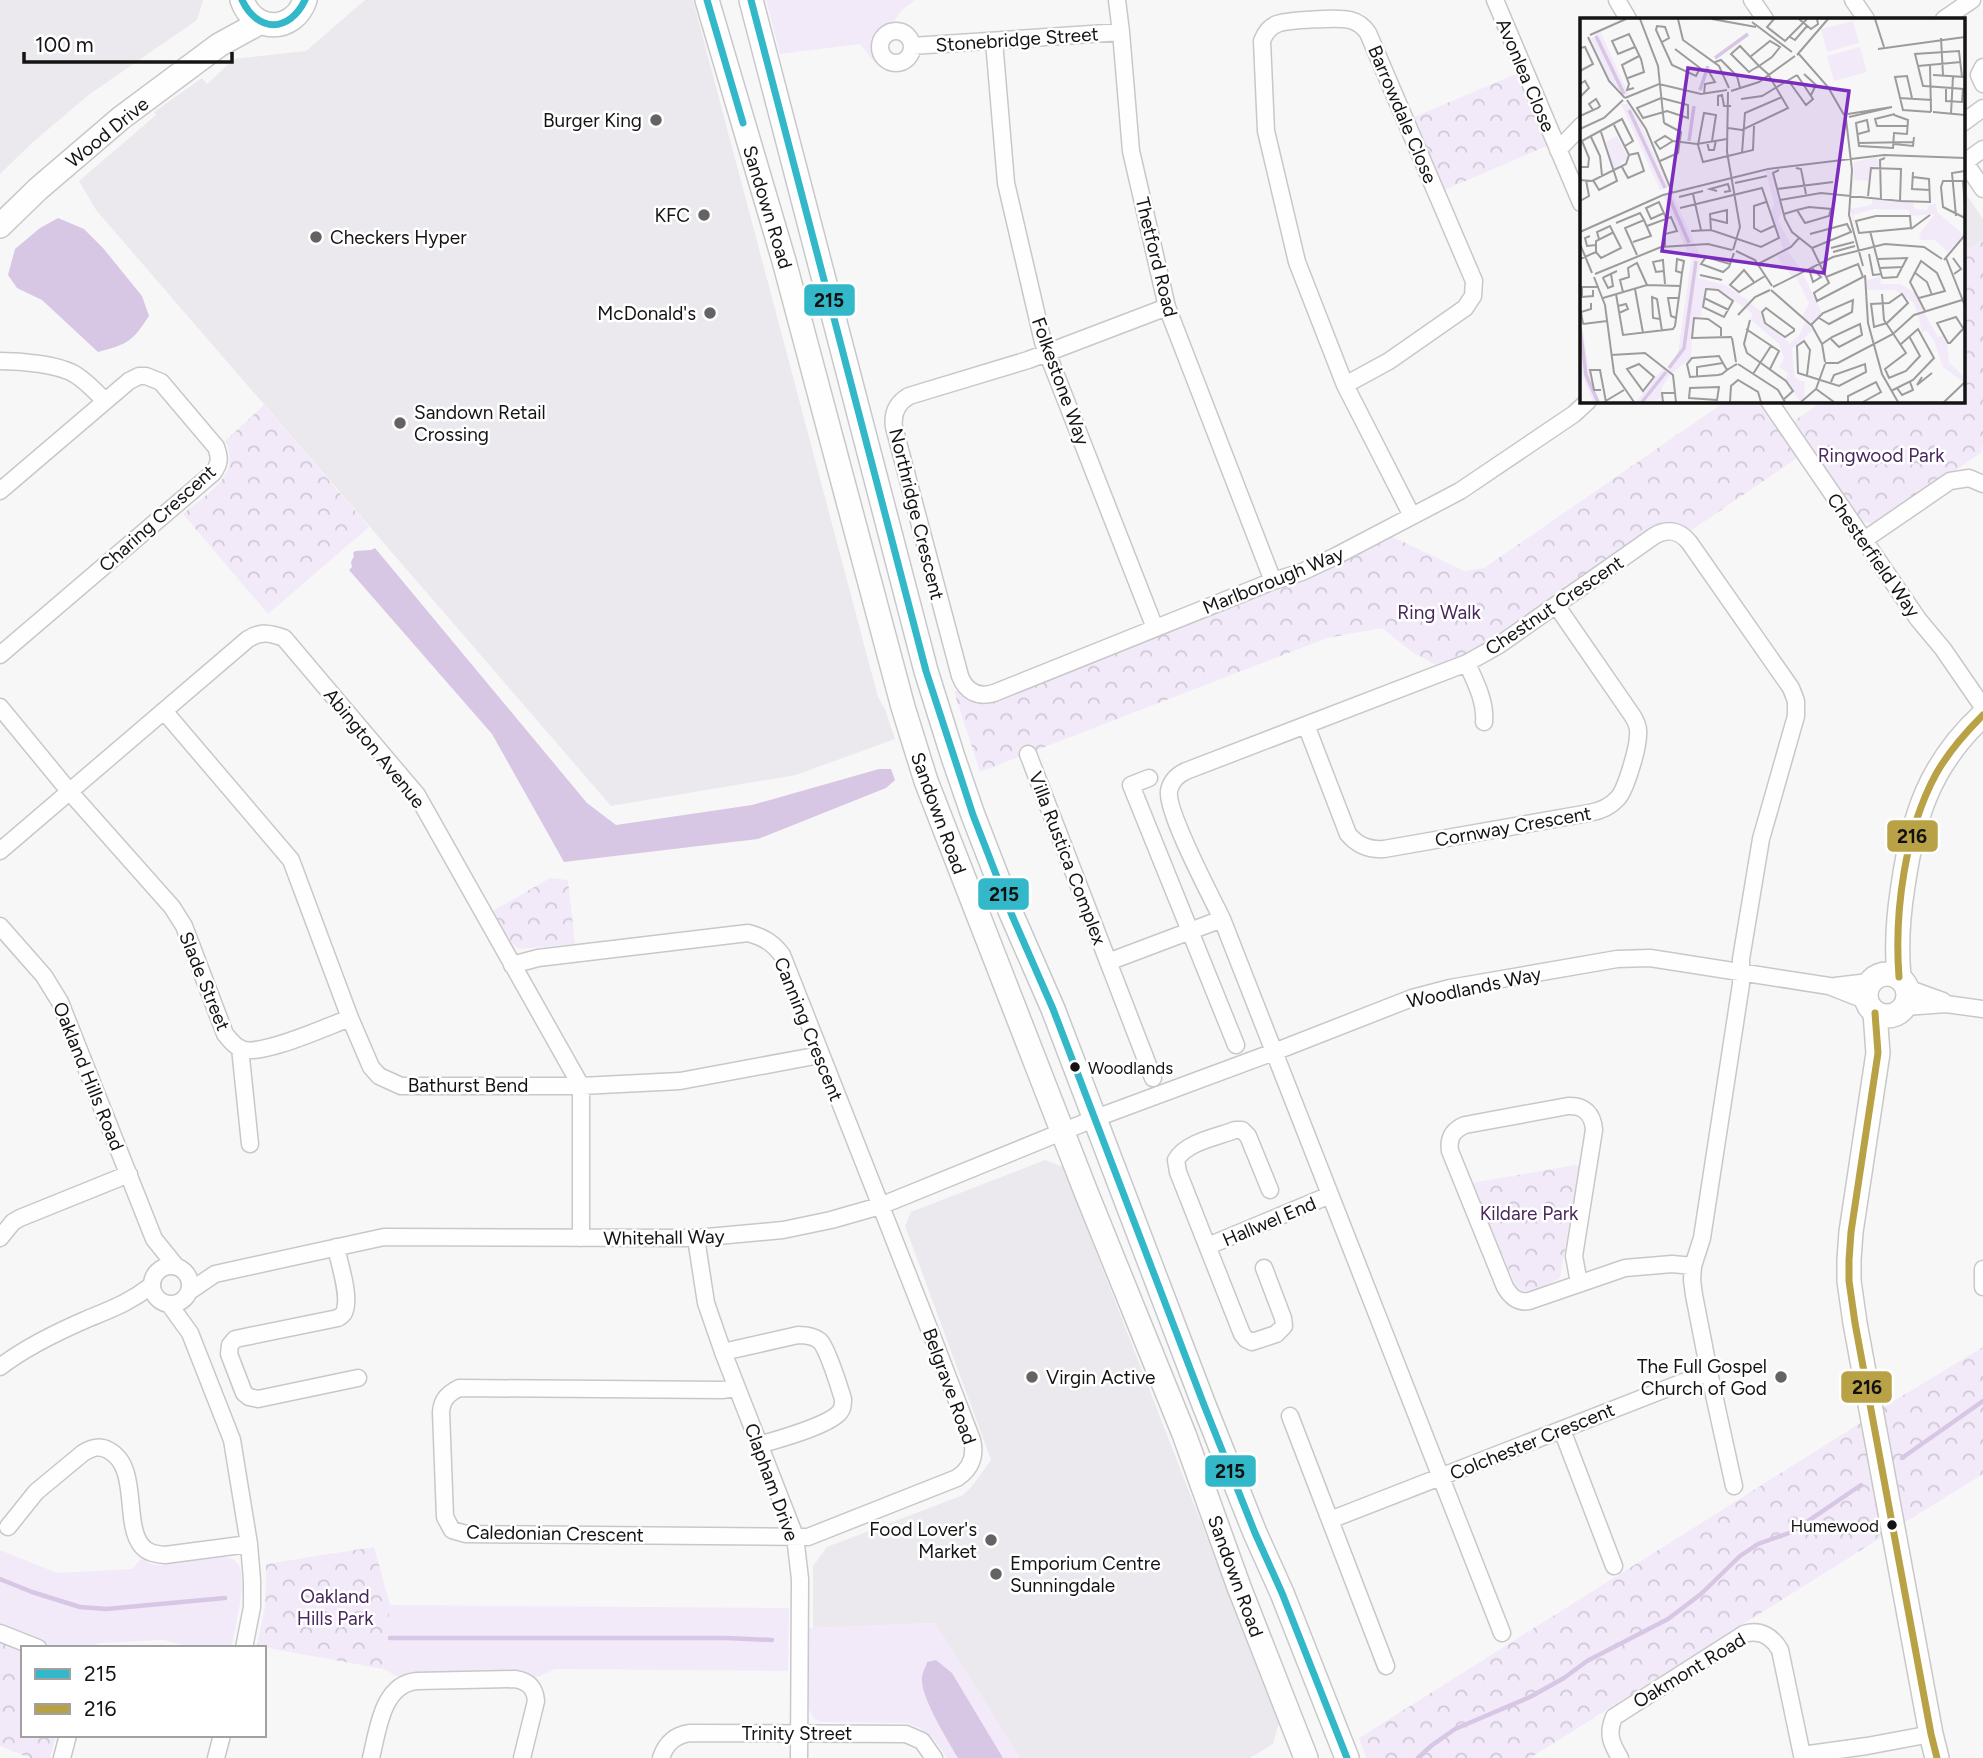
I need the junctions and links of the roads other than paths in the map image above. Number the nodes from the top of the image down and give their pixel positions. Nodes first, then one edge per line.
1 (305, 0) edge
2 (707, 0) edge
3 (751, 0) edge
4 (1117, 0) edge
5 (1494, 0) edge
6 (1616, 0) edge
7 (1752, 0) edge
8 (1853, 0) edge
9 (1972, 0) edge
10 (242, 1) edge
11 (1627, 18) edge
12 (1764, 18) edge
13 (1865, 18) edge
14 (1945, 18) edge
15 (261, 22) junction
16 (1121, 32) junction
17 (994, 41) junction
18 (219, 45) junction
19 (912, 46) dead end
20 (1983, 67) edge
21 (1983, 83) edge
22 (1983, 108) edge
23 (1966, 121) edge
24 (1580, 127) edge
25 (1983, 149) edge
26 (1558, 150) junction
27 (1966, 160) edge
28 (1966, 164) edge
29 (1983, 189) edge
30 (1580, 201) edge
31 (0, 226) edge
32 (1167, 307) junction
33 (1047, 352) junction
34 (0, 361) edge
35 (1345, 385) junction
36 (105, 401) junction
37 (1587, 402) edge
38 (1770, 402) edge
39 (1983, 484) edge
40 (0, 491) edge
41 (1412, 516) junction
42 (1864, 540) junction
43 (1273, 581) junction
44 (1556, 605) junction
45 (1155, 628) junction
46 (0, 655) edge
47 (1467, 663) junction
48 (972, 692) joint
49 (0, 707) edge
50 (1983, 707) edge
51 (163, 711) junction
52 (1983, 715) edge
53 (1484, 722) dead end
54 (1306, 725) junction
55 (1028, 754) dead end
56 (1149, 779) dead end
57 (69, 791) junction
58 (0, 851) edge
59 (1222, 919) junction
60 (0, 926) edge
61 (1190, 931) junction
62 (1108, 962) junction
63 (512, 965) junction
64 (1741, 972) junction
65 (1887, 995) junction
66 (1983, 1009) edge
67 (350, 1018) junction
68 (1236, 1045) dead end
69 (240, 1048) junction
70 (1274, 1052) junction
71 (820, 1055) junction
72 (1153, 1078) dead end
73 (581, 1086) junction
74 (1096, 1118) junction
75 (1062, 1132) junction
76 (250, 1143) dead end
77 (129, 1174) junction
78 (1270, 1190) dead end
79 (1330, 1195) junction
80 (880, 1206) junction
81 (0, 1238) edge
82 (581, 1238) junction
83 (696, 1238) junction
84 (155, 1239) junction
85 (1208, 1246) junction
86 (336, 1247) junction
87 (1693, 1266) junction
88 (180, 1268) junction
89 (1264, 1268) dead end
90 (1983, 1269) edge
91 (215, 1275) junction
92 (1578, 1283) junction
93 (1983, 1287) edge
94 (158, 1290) junction
95 (189, 1294) junction
96 (190, 1333) junction
97 (723, 1352) junction
98 (0, 1367) edge
99 (1709, 1372) junction
100 (358, 1378) dead end
101 (737, 1388) junction
102 (1290, 1416) dead end
103 (1562, 1430) junction
104 (759, 1446) junction
105 (1441, 1477) junction
106 (1734, 1486) dead end
107 (1330, 1520) junction
108 (8, 1527) dead end
109 (795, 1536) junction
110 (249, 1544) junction
111 (1614, 1566) dead end
112 (0, 1633) edge
113 (1502, 1633) dead end
114 (33, 1646) edge
115 (244, 1646) edge
116 (1386, 1666) dead end
117 (799, 1733) junction
118 (1931, 1734) junction
119 (67, 1737) edge
120 (221, 1737) edge
121 (1343, 1748) edge
122 (1300, 1756) edge
123 (1799, 1756) edge
124 (62, 1758) edge
125 (216, 1758) edge
126 (371, 1758) edge
127 (522, 1758) edge
128 (661, 1758) edge
129 (799, 1758) edge
130 (934, 1758) edge
131 (1620, 1758) edge
132 (1937, 1758) edge

1 - 15 main road
2 - 75 main road, Sandown Road
3 - 74 main road, Sandown Road
4 - 16 street, Thetford Road
5 - 26 street, Avonlea Close
6 - 11 street
7 - 12 street
8 - 13 street
9 - 14 street
10 - 15 main road
10 - 18 main road, Wood Drive
15 - 18 main road, Wood Drive
16 - 17 street, Stonebridge Street
16 - 32 street, Thetford Road
17 - 19 street, Stonebridge Street
17 - 33 street, Folkestone Way
18 - 31 main road, Wood Drive
20 - 21 street
22 - 23 street
24 - 26 street, Avonlea Close
25 - 27 street
26 - 30 street, Avonlea Close
28 - 29 street
32 - 33 street
32 - 43 street, Thetford Road
33 - 45 street, Folkestone Way
33 - 48 street, Northridge Crescent
34 - 36 street
35 - 35 street, Barrowdale Close
35 - 41 street, Barrowdale Close
36 - 40 street, Charing Crescent
36 - 46 street, Charing Crescent
37 - 41 street, Marlborough Way
38 - 42 street, Chesterfield Way
39 - 42 street
41 - 43 street, Marlborough Way
42 - 50 street, Chesterfield Way
43 - 45 street, Marlborough Way
44 - 47 street, Chestnut Crescent
44 - 54 street, Cornway Crescent
44 - 64 street, Chestnut Crescent
45 - 48 street, Marlborough Way
47 - 53 street
47 - 54 street, Chestnut Crescent
49 - 57 street
51 - 57 street, Abington Avenue
51 - 63 street, Abington Avenue
51 - 67 street, Bathurst Bend
52 - 65 main road
54 - 59 street, Chestnut Crescent
55 - 62 street, Villa Rustica Complex
56 - 61 street
57 - 58 street, Abington Avenue
57 - 69 street, Slade Street
59 - 61 street, Villa Rustica Complex
59 - 70 street, Chestnut Crescent
60 - 77 street, Oakland Hills Road
61 - 62 street, Villa Rustica Complex
61 - 68 street
62 - 72 street, Villa Rustica Complex
63 - 71 street, Canning Crescent
63 - 73 street, Abington Avenue
64 - 65 street, Woodlands Way
64 - 70 street, Woodlands Way
64 - 87 street
65 - 66 street, Woodlands Way
65 - 118 main road
67 - 69 street, Slade Street
67 - 73 street, Bathurst Bend
69 - 76 street
70 - 74 street, Woodlands Way
70 - 79 street, Colchester Crescent
71 - 73 street, Bathurst Bend
71 - 80 street, Canning Crescent
73 - 82 street, Abington Avenue
74 - 75 street, Whitehall Way
74 - 121 main road, Sandown Road
75 - 80 street, Whitehall Way
75 - 122 main road, Sandown Road
77 - 81 street
77 - 84 street, Oakland Hills Road
78 - 85 street
79 - 85 street, Hallwel End
79 - 105 street, Colchester Crescent
80 - 83 street, Whitehall Way
80 - 109 street, Belgrave Road
82 - 83 street, Whitehall Way
82 - 86 street, Whitehall Way
83 - 97 street, Clapham Drive
84 - 88 street, Oakland Hills Road
84 - 94 street, Oakland Hills Road
85 - 89 street
86 - 91 street, Whitehall Way
86 - 100 street
87 - 92 street
87 - 99 street
88 - 91 street, Whitehall Way
88 - 94 street
88 - 95 street
90 - 93 street
91 - 95 street, Whitehall Way
92 - 92 street
94 - 95 street
94 - 96 street
94 - 98 street
95 - 96 street
96 - 110 street
97 - 101 street, Clapham Drive
97 - 104 street
99 - 103 street, Colchester Crescent
99 - 106 street
101 - 104 street, Clapham Drive
101 - 109 street, Caledonian Crescent
102 - 107 street
103 - 105 street, Colchester Crescent
103 - 111 street
104 - 109 street, Clapham Drive
105 - 107 street
105 - 113 street
107 - 116 street
108 - 110 street
109 - 117 street, Clapham Drive
110 - 115 street
112 - 114 street
117 - 128 street, Trinity Street
117 - 129 street, Clapham Drive
117 - 130 street, Trinity Street
118 - 123 street, Oakmont Road
118 - 132 main road
119 - 124 street
120 - 125 street
121 - 122 main road
123 - 131 street, Oakmont Road
126 - 127 street

